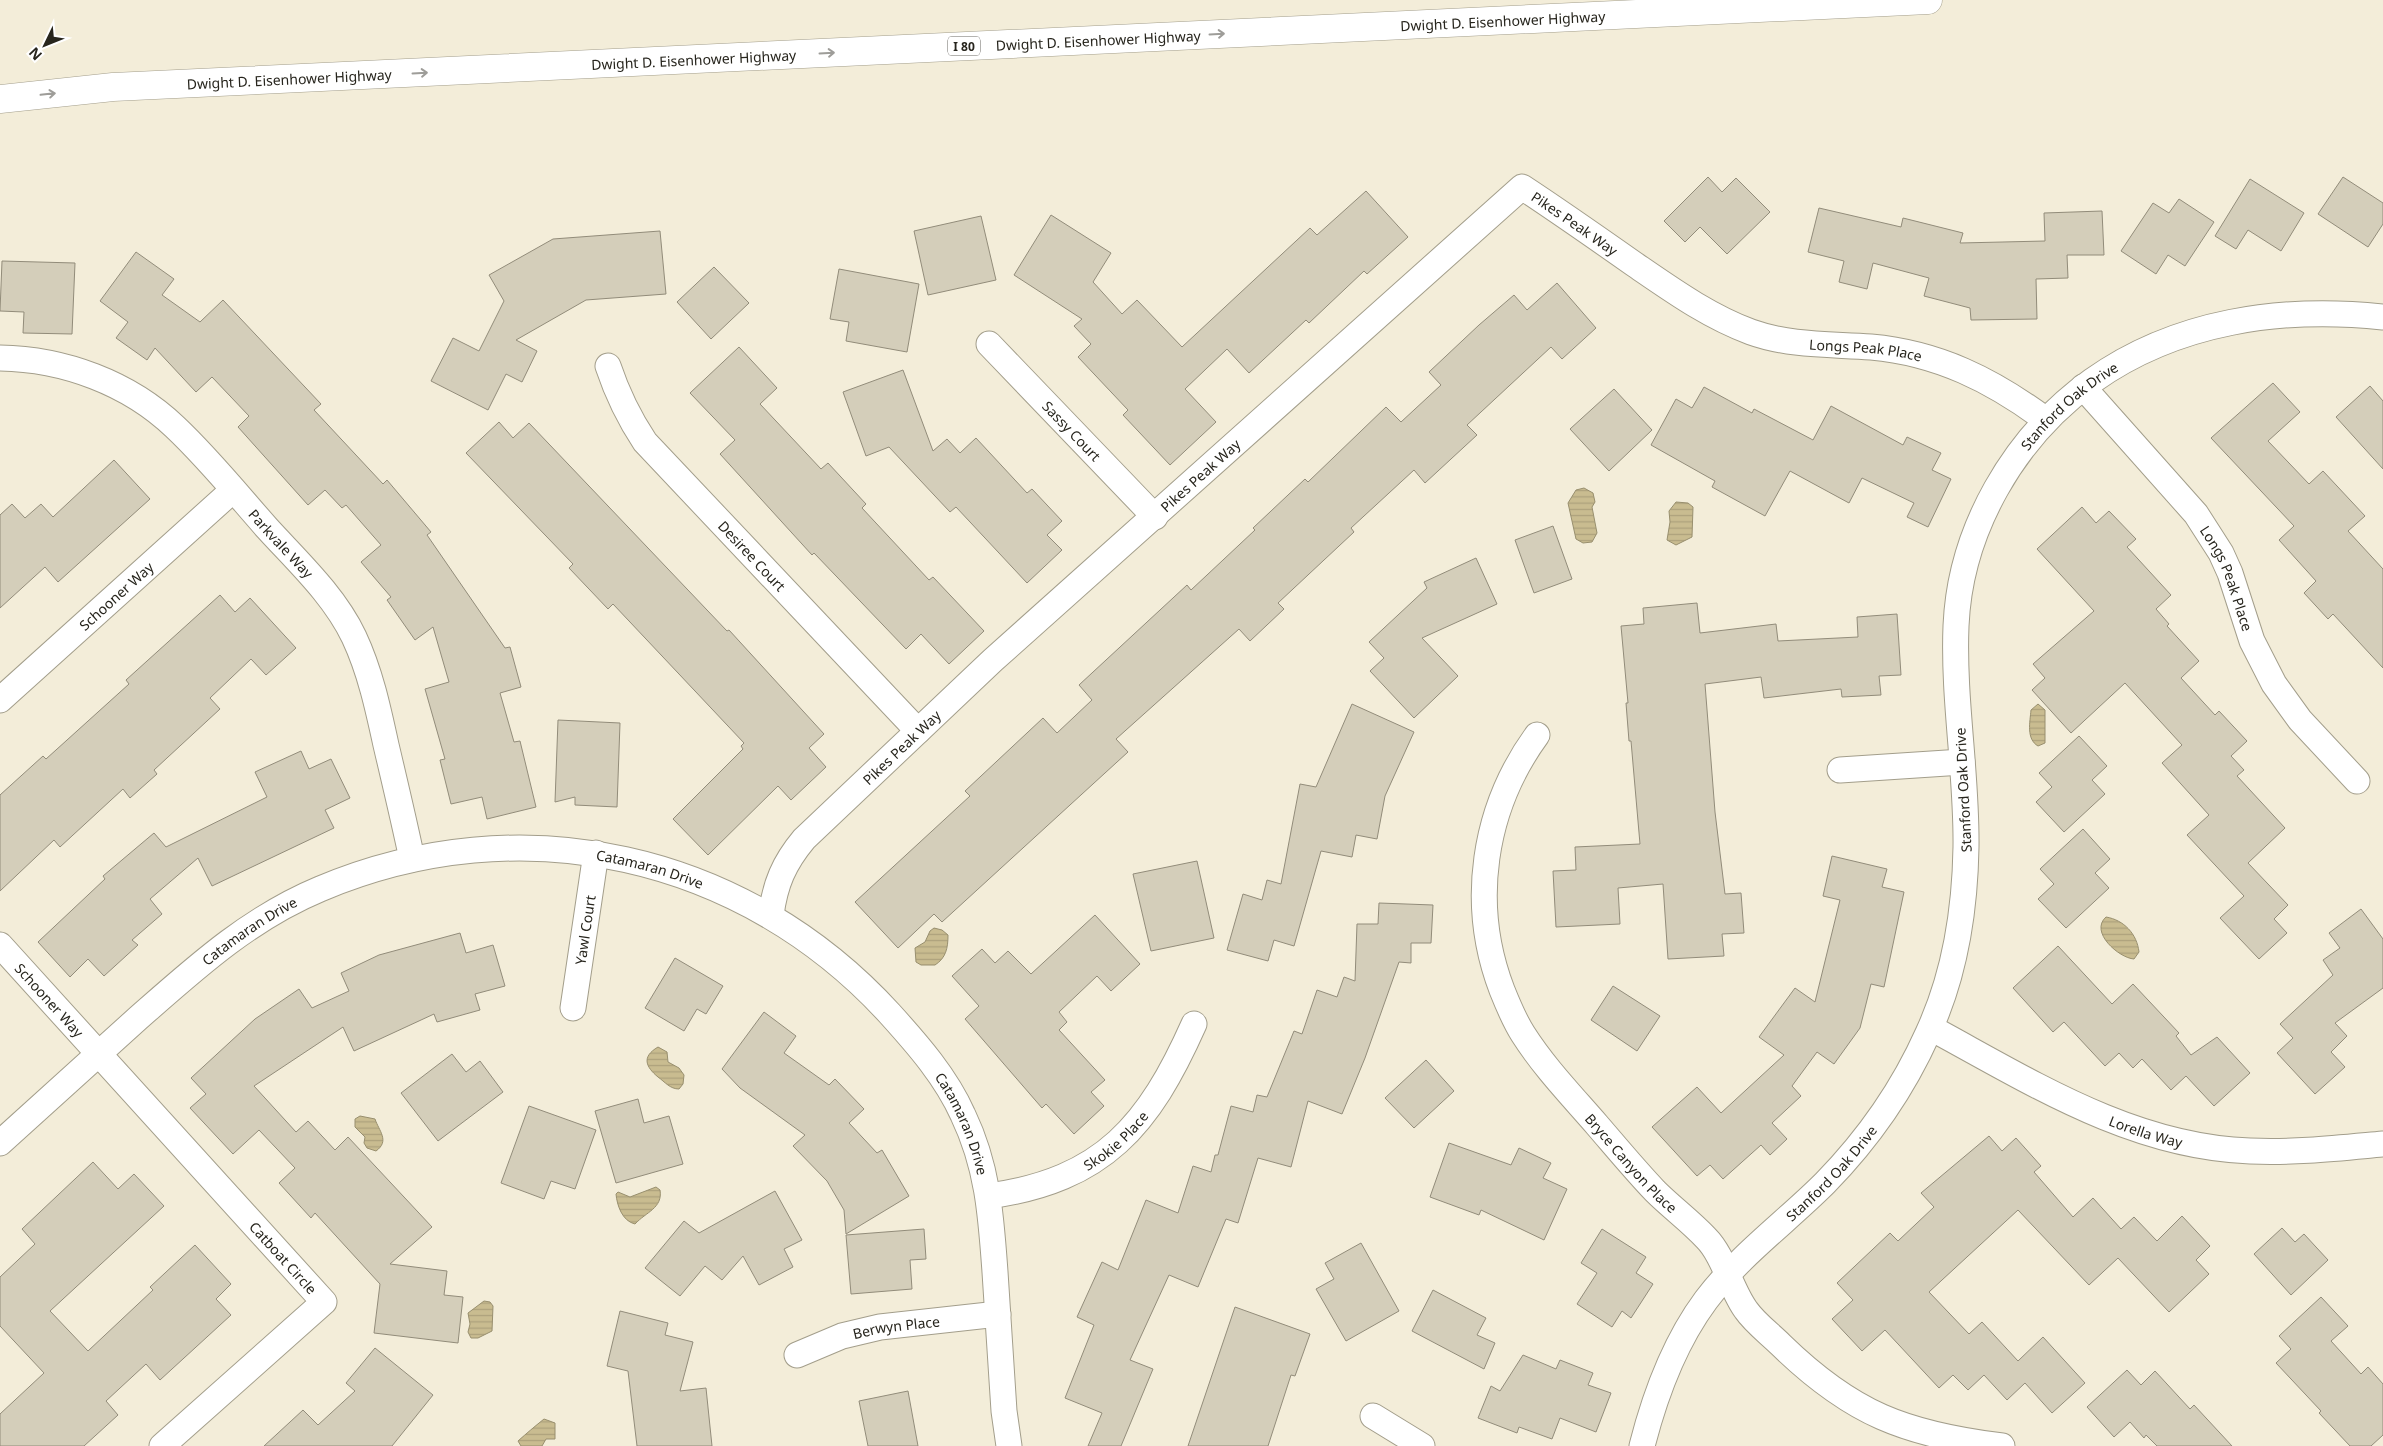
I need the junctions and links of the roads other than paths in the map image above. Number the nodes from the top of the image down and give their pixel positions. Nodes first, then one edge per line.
1 (1928, 0) edge
2 (0, 99) edge
3 (1680, 295) joint
4 (2383, 317) edge
5 (989, 344) dead end
6 (0, 358) edge
7 (608, 366) dead end
8 (2083, 387) junction
9 (2046, 420) junction
10 (233, 490) junction
11 (1155, 517) junction
12 (0, 700) edge
13 (918, 731) junction
14 (1536, 735) dead end
15 (1962, 762) junction
16 (1840, 770) dead end
17 (2357, 781) dead end
18 (596, 853) junction
19 (412, 859) junction
20 (771, 915) junction
21 (0, 945) edge
22 (573, 1008) dead end
23 (1194, 1024) dead end
24 (1931, 1028) junction
25 (99, 1054) junction
26 (0, 1143) edge
27 (2383, 1144) edge
28 (989, 1196) junction
29 (1727, 1275) junction
30 (998, 1314) junction
31 (797, 1355) dead end
32 (1372, 1416) dead end
33 (162, 1446) edge
34 (1009, 1446) edge
35 (1422, 1446) edge
36 (1642, 1446) edge
37 (2002, 1446) edge

2 -> 1 highway, Dwight D. Eisenhower Highway / I 80
3 - 9 street, Longs Peak Place
3 - 11 street, Pikes Peak Way
4 - 8 street, Stanford Oak Drive
5 - 11 street, Sassy Court
6 - 10 street, Parkvale Way
7 - 13 street, Desiree Court
8 - 9 street, Stanford Oak Drive
8 - 17 street, Longs Peak Place
9 - 15 street, Stanford Oak Drive
10 - 12 street, Schooner Way
10 - 19 street, Parkvale Way
11 - 13 street, Pikes Peak Way
13 - 20 street, Pikes Peak Way
14 - 29 street, Bryce Canyon Place
15 - 16 street
15 - 24 street, Stanford Oak Drive
18 - 19 street, Catamaran Drive
18 - 20 street, Catamaran Drive
18 - 22 street, Yawl Court
19 - 25 street, Catamaran Drive
20 - 28 street, Catamaran Drive
21 - 25 street, Schooner Way
23 - 28 street, Skokie Place
24 - 27 street, Lorella Way
24 - 29 street, Stanford Oak Drive
25 - 26 street, Catamaran Drive
25 - 33 street, Catboat Circle
28 - 30 street, Catamaran Drive
29 - 36 street, Stanford Oak Drive
29 - 37 street, Bryce Canyon Place
30 - 31 street, Berwyn Place
30 - 34 street, Catamaran Drive
32 - 35 street

